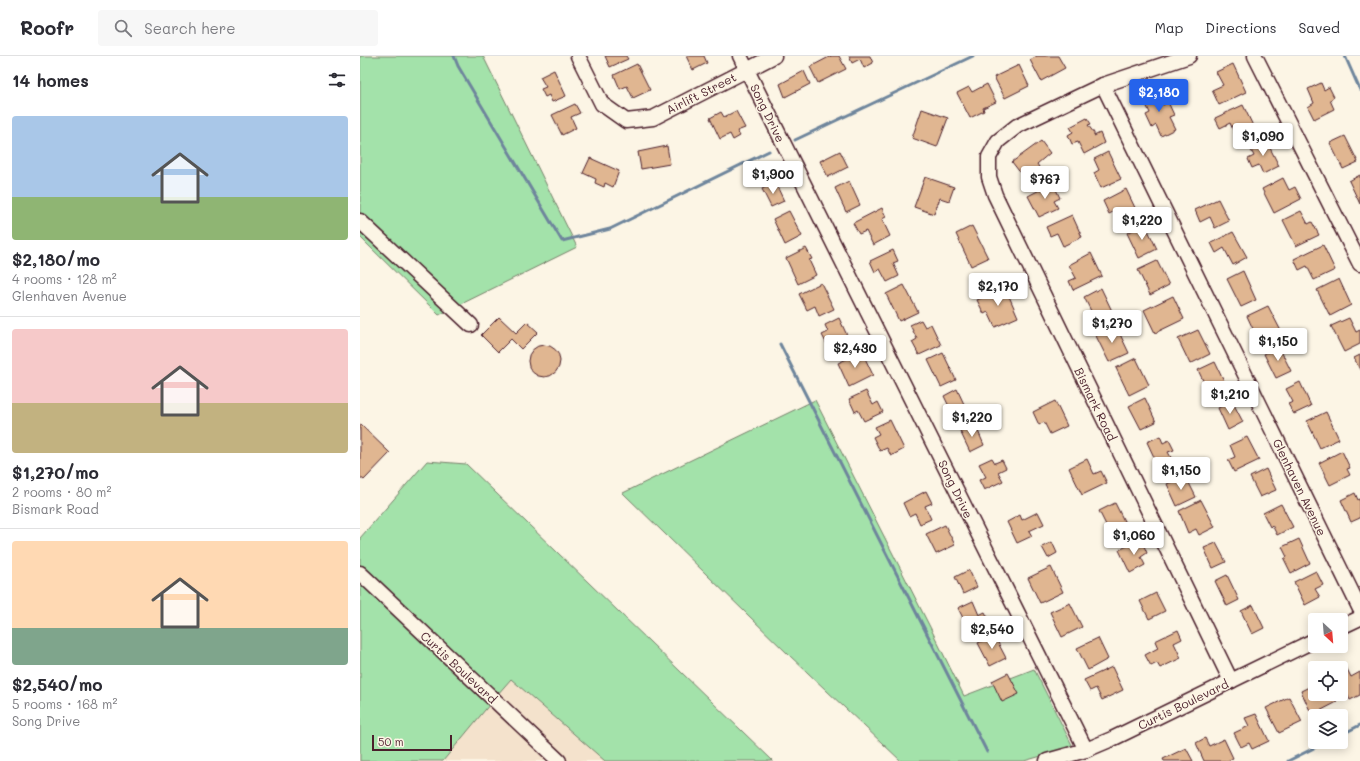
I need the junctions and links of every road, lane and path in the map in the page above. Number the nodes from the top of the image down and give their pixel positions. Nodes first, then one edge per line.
1 (578, 56) edge
2 (740, 56) edge
3 (774, 56) edge
4 (1189, 56) edge
5 (1255, 56) edge
6 (747, 70) junction
7 (1103, 85) junction
8 (360, 221) edge
9 (1360, 264) edge
10 (471, 325) dead end
11 (360, 573) edge
12 (1360, 609) edge
13 (1360, 618) edge
14 (1348, 624) edge
15 (1308, 643) edge
16 (1231, 681) junction
17 (1086, 750) junction
18 (559, 761) edge
19 (1047, 761) edge

1 - 6 street, Airlift Street
2 - 6 street, Song Drive
3 - 6 street, Airlift Street
4 - 7 street, Bismark Road
5 - 9 street
6 - 17 street, Song Drive
7 - 12 street, Glenhaven Avenue
7 - 16 street, Bismark Road
8 - 10 street
11 - 18 street, Curtis Boulevard
13 - 14 street
15 - 16 street, Curtis Boulevard
16 - 17 street, Curtis Boulevard
17 - 19 street, Curtis Boulevard

